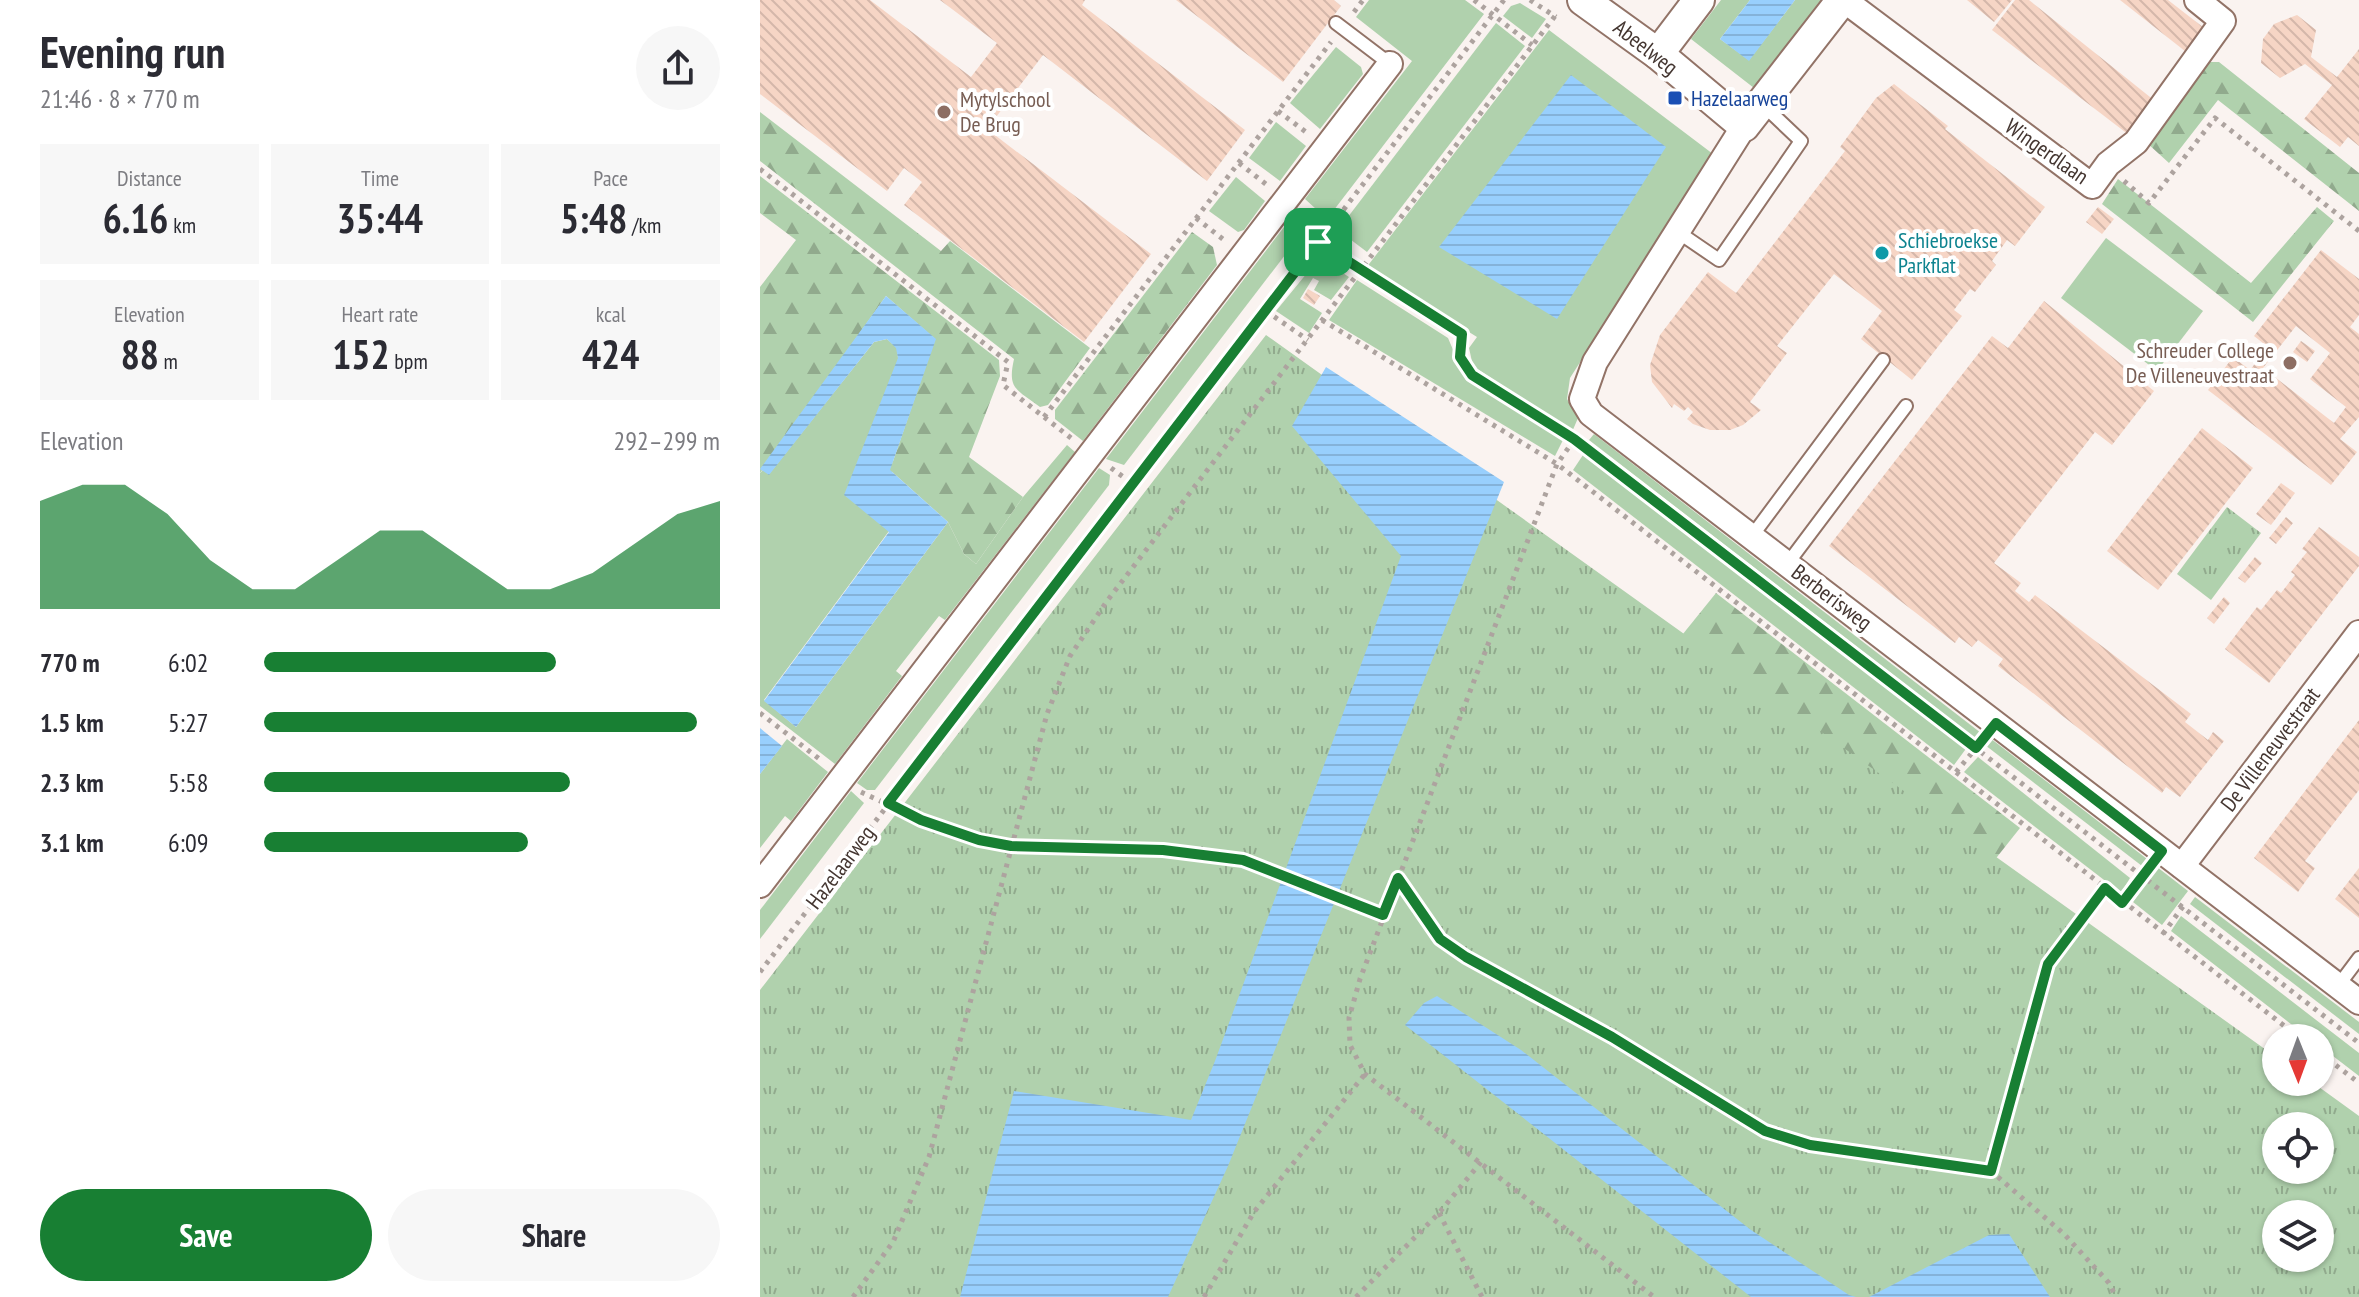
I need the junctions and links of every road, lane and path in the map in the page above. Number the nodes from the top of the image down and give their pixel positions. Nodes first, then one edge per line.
1 (1363, 0) edge
2 (1474, 0) edge
3 (1504, 0) edge
4 (1583, 0) edge
5 (1699, 0) edge
6 (1843, 0) edge
7 (2197, 0) edge
8 (1493, 14) junction
9 (1555, 16) dead end
10 (1339, 25) junction
11 (1532, 45) junction
12 (1658, 54) junction
13 (1390, 64) joint
14 (1278, 111) junction
15 (1753, 115) junction
16 (1326, 147) junction
17 (2108, 164) junction
18 (760, 169) edge
19 (1196, 218) junction
20 (2359, 231) edge
21 (1678, 232) junction
22 (1318, 242) junction
23 (1243, 255) junction
24 (1358, 270) junction
25 (1266, 311) junction
26 (1322, 320) junction
27 (1308, 340) junction
28 (1883, 360) dead end
29 (1906, 406) dead end
30 (1044, 417) junction
31 (1574, 439) junction
32 (1091, 453) junction
33 (1557, 464) junction
34 (1133, 484) junction
35 (1752, 536) junction
36 (1788, 563) junction
37 (2359, 633) edge
38 (1996, 723) junction
39 (1976, 748) junction
40 (1956, 772) junction
41 (888, 803) junction
42 (1011, 846) junction
43 (2162, 851) junction
44 (2182, 866) junction
45 (1398, 878) junction
46 (2141, 878) junction
47 (2202, 882) junction
48 (760, 885) edge
49 (2105, 888) junction
50 (2122, 903) junction
51 (2182, 908) junction
52 (1383, 915) junction
53 (2163, 934) junction
54 (2359, 958) edge
55 (760, 972) edge
56 (2338, 986) junction
57 (2359, 1002) edge
58 (2282, 1024) edge
59 (2359, 1043) edge
60 (2334, 1064) edge
61 (1365, 1074) junction
62 (2359, 1083) edge
63 (1481, 1162) junction
64 (1991, 1171) junction
65 (1439, 1213) junction
66 (853, 1297) edge
67 (1204, 1297) edge
68 (1356, 1297) edge
69 (1482, 1297) edge
70 (1654, 1297) edge
71 (2116, 1297) edge

1 - 10 path
2 - 8 path
3 - 8 path, Hazelaarweg
4 - 12 street, Abeelweg
5 - 12 street
6 - 15 street
6 - 17 street, Wingerdlaan
7 - 17 street, Wingerdlaan
8 - 11 path
8 - 22 path, Hazelaarweg
9 - 11 path
10 - 13 lane
10 - 14 path
11 - 24 path
12 - 15 street, Abeelweg
13 - 16 street
14 - 16 path
14 - 19 path
15 - 21 street, Berberisweg
15 - 21 lane
16 - 23 street
17 - 20 path
18 - 30 path
19 - 23 path
19 - 30 path
21 - 35 street, Berberisweg
22 - 24 path
22 - 25 path, Hazelaarweg
23 - 32 street
24 - 26 path
24 - 31 path, Berberisweg
25 - 27 path
25 - 34 path, Hazelaarweg
26 - 27 path
26 - 33 path
27 - 42 path
28 - 35 lane
29 - 36 lane
30 - 32 path
31 - 33 path
31 - 39 path, Berberisweg
32 - 34 path
32 - 48 street
33 - 40 path
33 - 45 path
34 - 41 path, Hazelaarweg
35 - 36 street, Berberisweg
36 - 38 street, Berberisweg
37 - 44 street, De Villeneuvestraat
38 - 39 path
38 - 43 street, Berberisweg
39 - 40 path
39 - 46 path, Berberisweg
40 - 49 path
41 - 42 path
41 - 55 path, Hazelaarweg
42 - 52 path
42 - 66 path
43 - 44 street, Berberisweg
43 - 46 path
44 - 47 street, Berberisweg
45 - 52 path
45 - 64 path
46 - 50 path
46 - 51 path, Berberisweg
47 - 51 path
47 - 56 street, Berberisweg
49 - 50 path
49 - 64 path
50 - 53 path
51 - 53 path
51 - 59 path, Berberisweg
52 - 61 path
53 - 58 path
54 - 56 lane
56 - 57 street, Berberisweg
60 - 62 path
61 - 63 path
61 - 67 path
63 - 65 path
63 - 70 path
64 - 71 path
65 - 68 path
65 - 69 path

